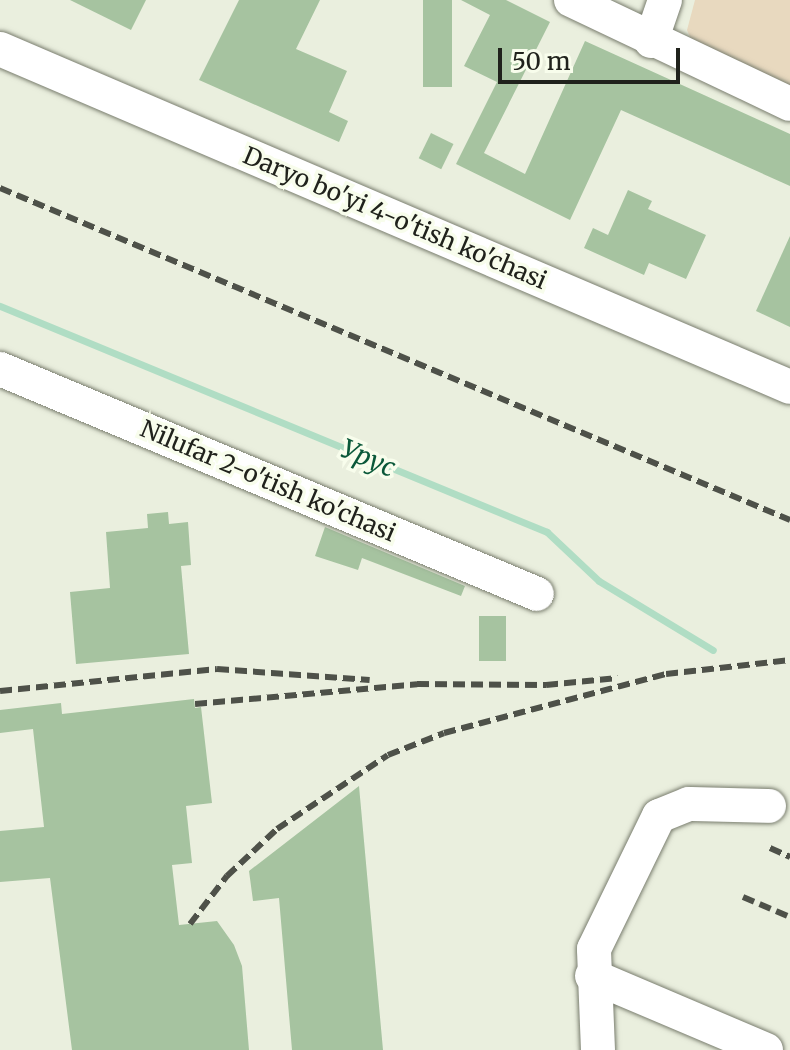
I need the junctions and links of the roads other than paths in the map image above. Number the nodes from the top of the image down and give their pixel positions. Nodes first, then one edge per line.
1 (571, 0) edge
2 (665, 0) edge
3 (651, 41) junction
4 (0, 49) edge
5 (790, 104) edge
6 (0, 369) edge
7 (790, 387) edge
8 (537, 594) dead end
9 (769, 806) dead end
10 (592, 976) junction
11 (598, 1050) edge
12 (766, 1050) edge

1 - 3 street
2 - 3 street
3 - 5 street
4 - 7 street, Daryo bo'yi 4-o'tish ko'chasi
6 - 8 street, Nilufar 2-o'tish ko'chasi
9 - 10 street
10 - 11 street
10 - 12 street

